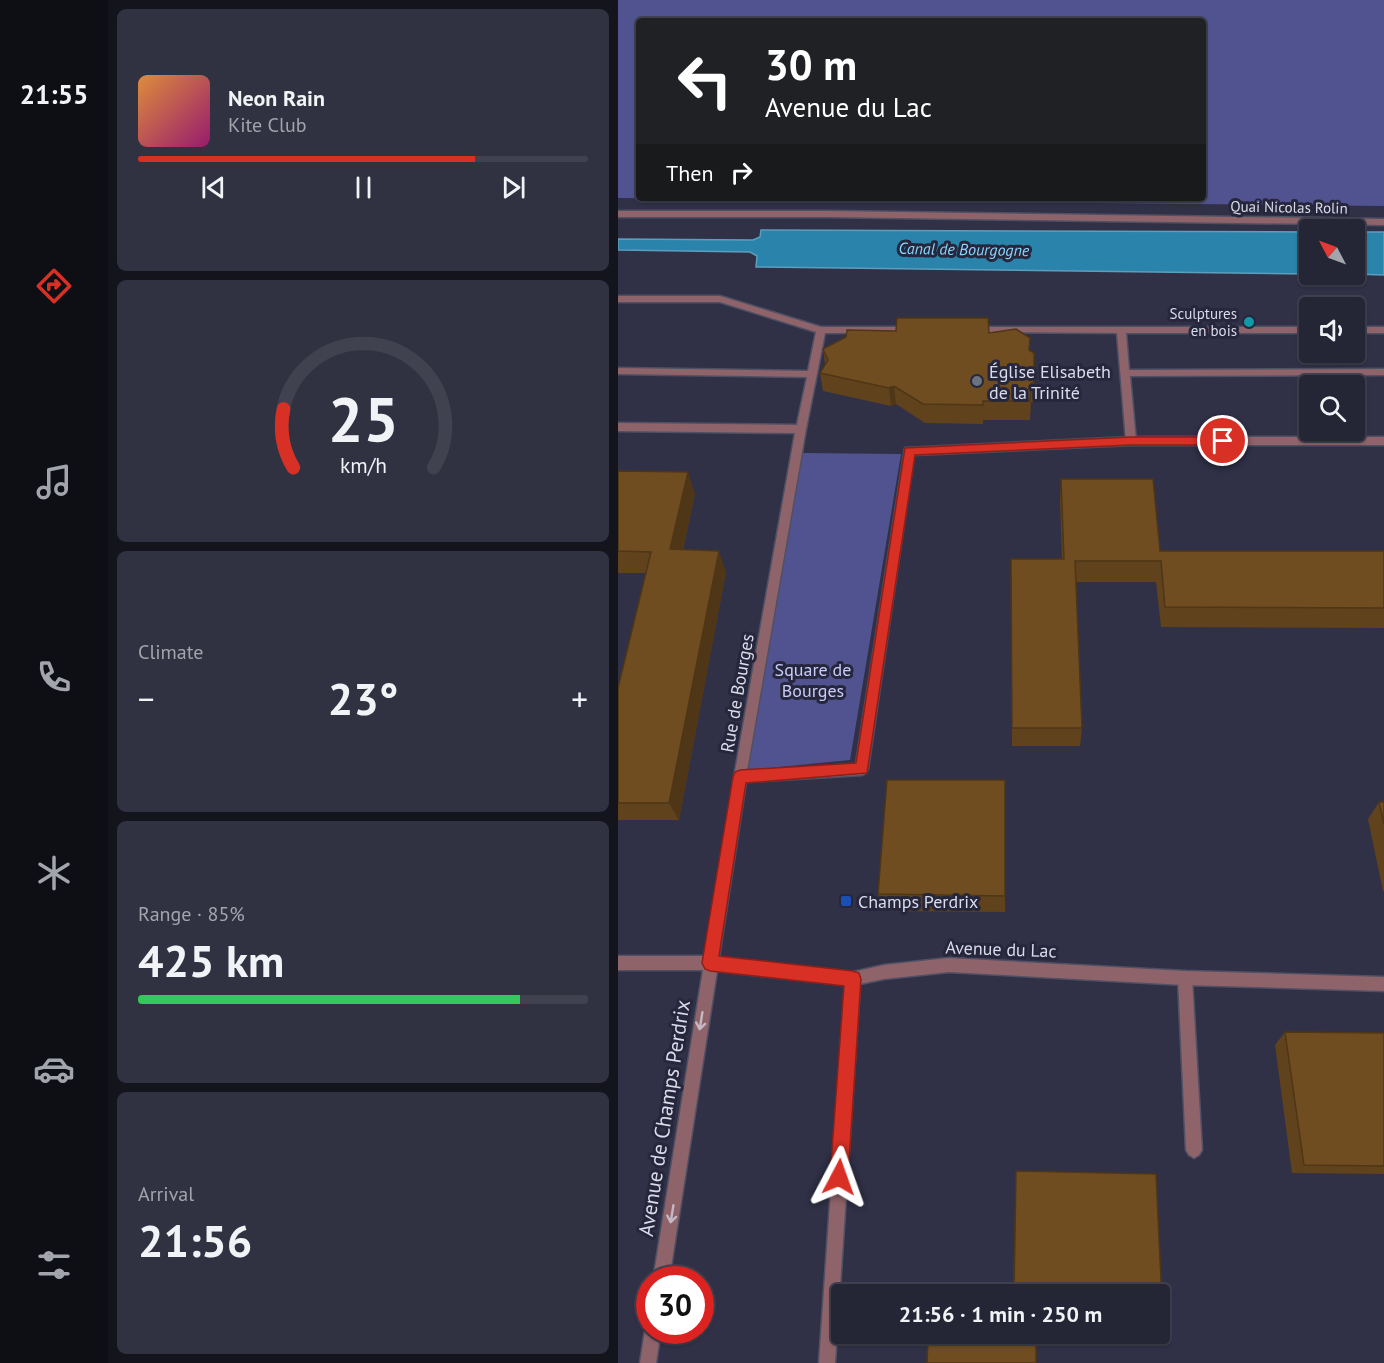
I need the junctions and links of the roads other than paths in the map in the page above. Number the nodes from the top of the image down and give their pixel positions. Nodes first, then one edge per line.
1 (618, 214) edge
2 (1384, 222) edge
3 (618, 299) edge
4 (821, 330) junction
5 (917, 330) edge
6 (965, 330) edge
7 (1121, 330) junction
8 (1299, 330) edge
9 (1365, 330) edge
10 (1384, 330) edge
11 (618, 371) edge
12 (1384, 372) edge
13 (1124, 373) junction
14 (812, 374) junction
15 (618, 427) edge
16 (801, 429) junction
17 (1131, 441) junction
18 (1384, 441) edge
19 (740, 777) junction
20 (618, 963) edge
21 (710, 963) junction
22 (1185, 978) junction
23 (853, 979) junction
24 (1384, 984) edge
25 (1194, 1150) dead end
26 (663, 1266) edge
27 (651, 1344) edge
28 (648, 1363) edge
29 (827, 1363) edge

1 - 2 street, Quai Nicolas Rolin
3 - 4 street
4 - 5 street
4 - 14 street, Rue de Bourges
6 - 7 street
7 - 8 street
7 - 13 street
9 - 10 street
11 - 14 street
12 - 13 street
13 - 17 street
14 - 16 street, Rue de Bourges
15 - 16 street
16 - 19 street, Rue de Bourges
17 - 18 street
17 - 19 street
19 - 21 street, Rue de Bourges
20 - 21 street, Avenue du Lac
21 - 23 street, Avenue du Lac
21 -> 26 street, Avenue de Champs Perdrix
22 - 23 street, Avenue du Lac
22 - 24 street, Avenue du Lac
22 - 25 street
23 - 29 street
27 - 28 street

